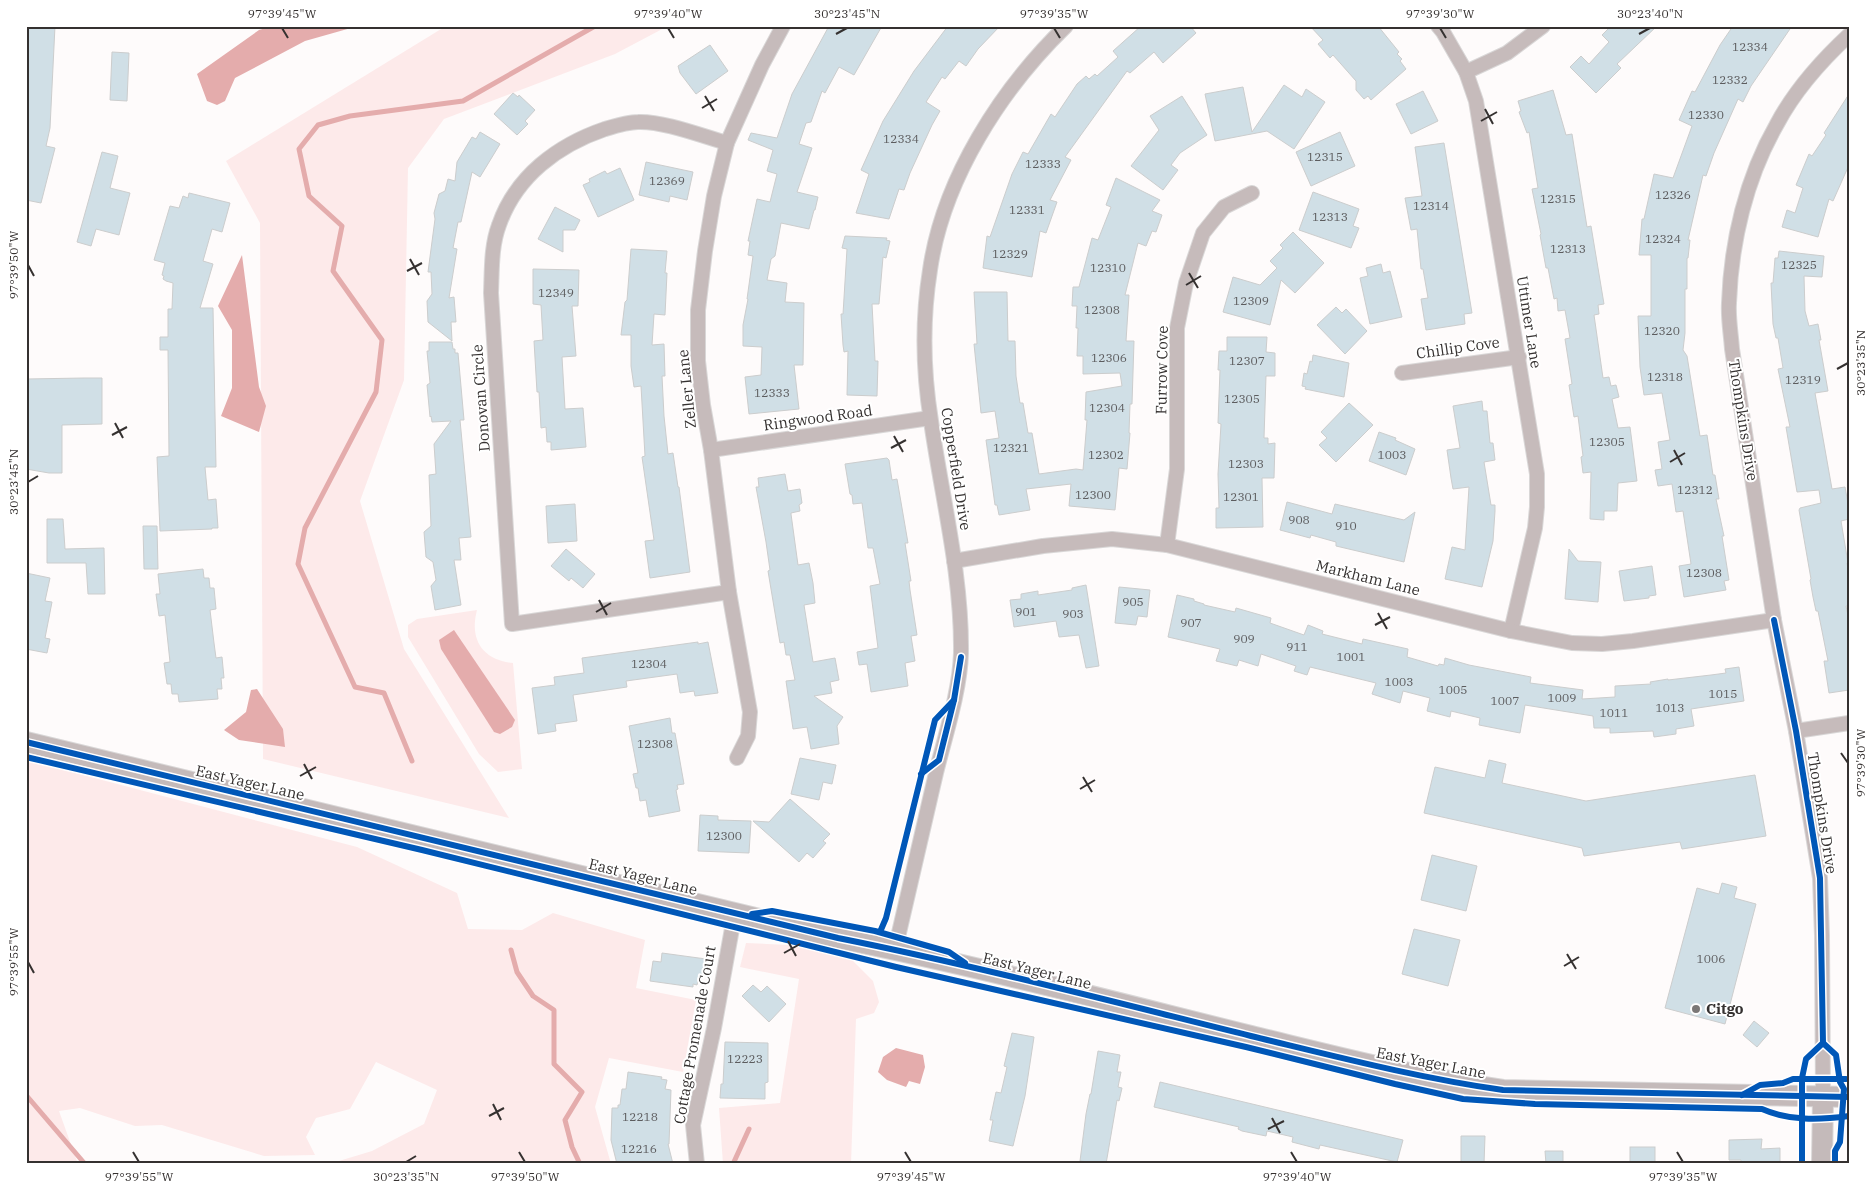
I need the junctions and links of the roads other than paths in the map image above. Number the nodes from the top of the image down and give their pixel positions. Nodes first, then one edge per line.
1 (782, 26) edge
2 (1066, 26) edge
3 (1438, 26) edge
4 (1543, 26) edge
5 (1849, 35) edge
6 (1466, 72) junction
7 (727, 143) junction
8 (1252, 193) dead end
9 (1519, 357) junction
10 (1402, 372) dead end
11 (930, 418) junction
12 (711, 450) junction
13 (1167, 544) junction
14 (954, 561) junction
15 (729, 592) junction
16 (1774, 620) junction
17 (1511, 631) junction
18 (1849, 723) edge
19 (1796, 732) junction
20 (26, 742) edge
21 (737, 758) dead end
22 (735, 912) junction
23 (895, 950) junction
24 (1823, 1097) junction
25 (1849, 1097) edge
26 (697, 1164) edge
27 (1822, 1164) edge

1 - 7 street, Zeller Lane
2 - 11 street, Copperfield Drive
3 - 6 street, Uttimer Lane
4 - 6 street
5 - 16 street, Thompkins Drive
6 - 9 street, Uttimer Lane
7 - 12 street, Zeller Lane
7 - 15 street, Donovan Circle
8 - 13 street, Furrow Cove
9 - 10 street, Chillip Cove
9 - 17 street, Uttimer Lane
11 - 12 street, Ringwood Road
11 - 14 street, Copperfield Drive
12 - 15 street, Zeller Lane
13 - 14 street, Markham Lane
13 - 17 street, Markham Lane
14 - 23 street, Copperfield Drive
15 - 21 street, Zeller Lane
16 - 17 street, Markham Lane
16 - 19 street, Thompkins Drive
18 - 19 street
19 - 24 street, Thompkins Drive
20 - 22 street, East Yager Lane
22 - 23 street, East Yager Lane
22 - 26 street, Cottage Promenade Court
23 - 24 street, East Yager Lane
24 - 25 street, East Yager Lane
24 - 27 street, Thompkins Drive

